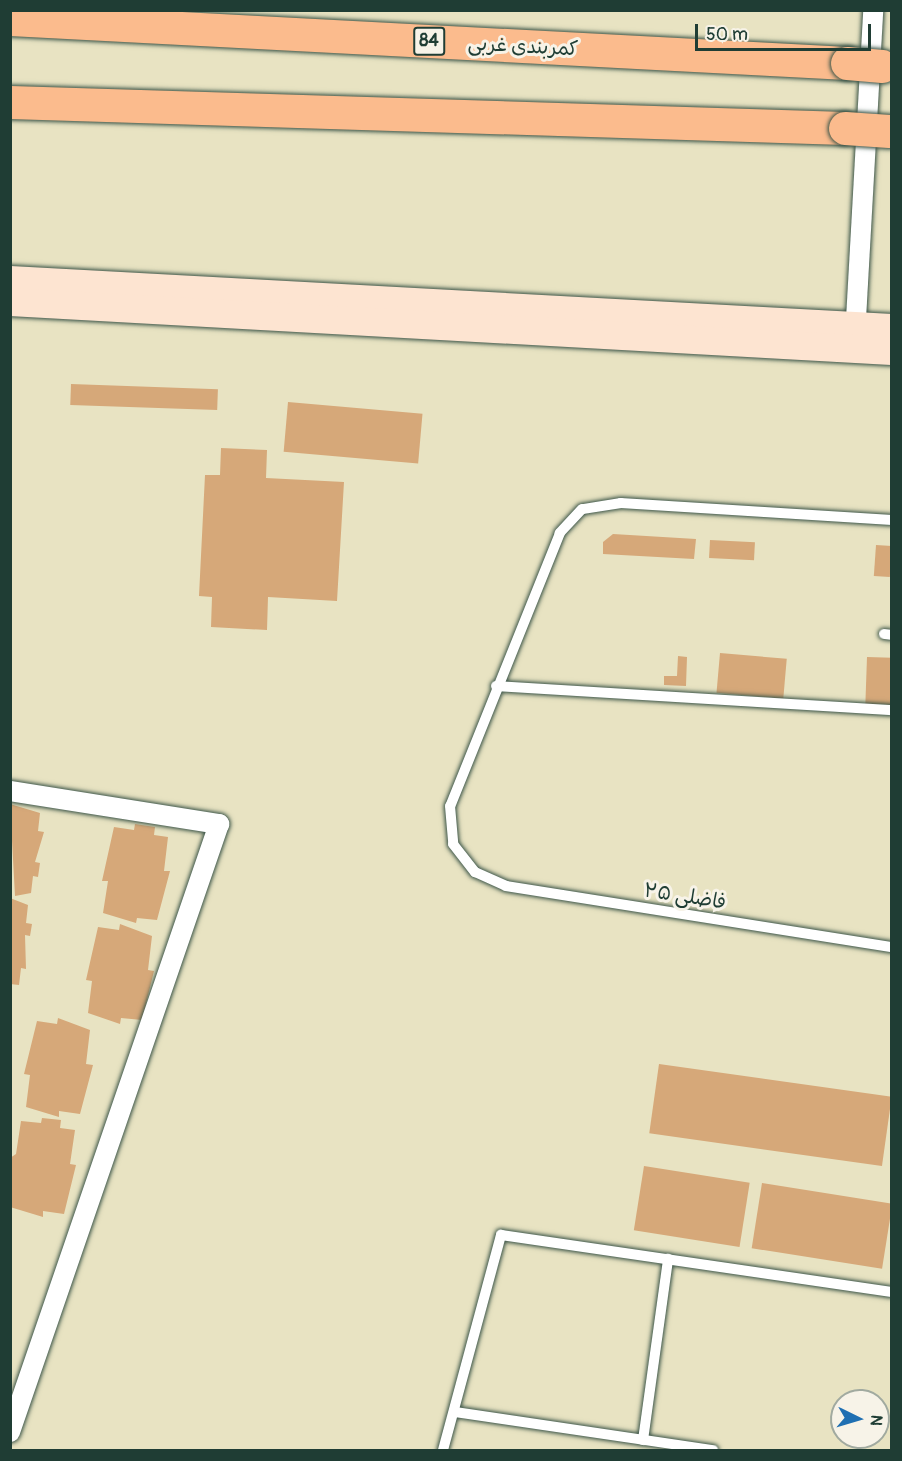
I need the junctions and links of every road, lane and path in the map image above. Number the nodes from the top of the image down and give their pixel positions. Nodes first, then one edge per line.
1 (873, 10) edge
2 (10, 20) edge
3 (887, 66) edge
4 (10, 102) edge
5 (890, 131) edge
6 (10, 280) edge
7 (10, 302) edge
8 (891, 328) edge
9 (855, 338) junction
10 (891, 351) edge
11 (891, 520) edge
12 (496, 686) junction
13 (891, 710) edge
14 (10, 790) edge
15 (891, 947) edge
16 (668, 1259) junction
17 (891, 1292) edge
18 (455, 1412) junction
19 (10, 1432) edge
20 (643, 1440) junction
21 (443, 1450) edge
22 (713, 1450) edge

1 - 9 street
2 - 3 highway, کمربندی غربی / 84, bridge
4 - 5 highway, bridge
6 - 9 street
7 - 9 street
8 - 9 street
9 - 10 street
11 - 12 lane
12 - 13 lane
12 - 15 lane, فاضلی ۲۵
14 - 19 street
16 - 17 lane
16 - 18 lane
16 - 20 lane
18 - 20 lane
18 - 21 lane
20 - 22 lane

